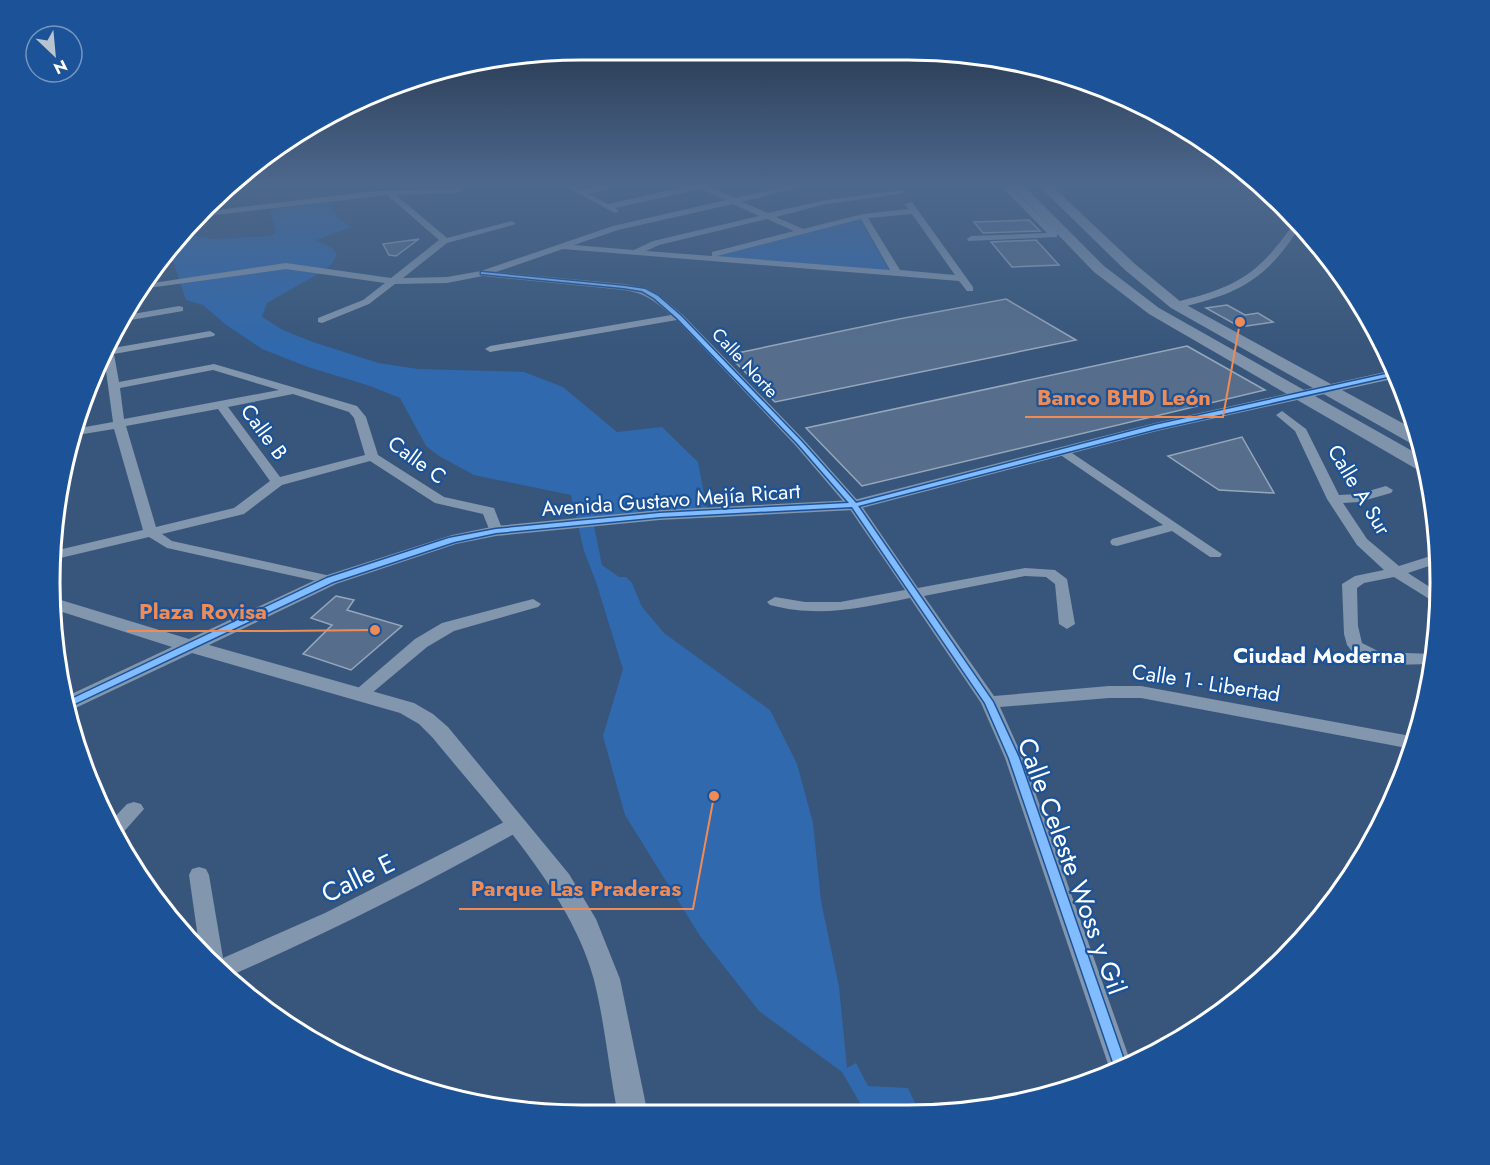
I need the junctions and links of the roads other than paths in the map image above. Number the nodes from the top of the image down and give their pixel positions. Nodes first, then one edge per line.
1 (451, 239) edge
2 (582, 239) edge
3 (671, 239) edge
4 (776, 239) edge
5 (876, 239) edge
6 (934, 239) edge
7 (1070, 239) edge
8 (1101, 239) edge
9 (1288, 239) edge
10 (444, 241) joint
11 (560, 246) junction
12 (634, 252) junction
13 (707, 258) junction
14 (896, 272) junction
15 (483, 273) junction
16 (962, 278) junction
17 (394, 281) junction
18 (153, 286) edge
19 (970, 289) dead end
20 (1176, 305) junction
21 (179, 309) dead end
22 (679, 316) junction
23 (133, 317) edge
24 (322, 320) dead end
25 (210, 334) dead end
26 (115, 349) edge
27 (490, 349) dead end
28 (110, 361) edge
29 (1387, 376) edge
30 (113, 386) junction
31 (1325, 388) junction
32 (295, 391) junction
33 (1300, 394) junction
34 (220, 405) junction
35 (1282, 415) dead end
36 (120, 424) junction
37 (83, 431) edge
38 (1408, 434) edge
39 (1063, 451) junction
40 (372, 458) junction
41 (1415, 460) edge
42 (277, 483) junction
43 (1386, 490) dead end
44 (1334, 499) junction
45 (854, 505) junction
46 (1173, 526) junction
47 (496, 531) junction
48 (151, 532) junction
49 (1117, 542) dead end
50 (61, 554) edge
51 (1215, 554) dead end
52 (1429, 561) edge
53 (1396, 572) junction
54 (330, 580) junction
55 (914, 594) junction
56 (1430, 594) edge
57 (775, 602) dead end
58 (533, 604) dead end
59 (61, 606) edge
60 (1067, 624) dead end
61 (190, 646) junction
62 (1425, 658) edge
63 (360, 694) junction
64 (74, 701) edge
65 (989, 702) junction
66 (1403, 746) edge
67 (134, 809) dead end
68 (119, 824) edge
69 (516, 824) junction
70 (199, 875) dead end
71 (210, 949) edge
72 (228, 966) edge
73 (1118, 1060) edge
74 (631, 1105) edge

1 - 10 street
2 - 11 street
3 - 12 street
4 - 13 street
5 - 14 street
6 - 16 street
7 - 33 main road
8 - 20 main road
9 - 20 street
10 - 17 street
11 - 12 street
11 - 15 street
12 - 13 street
13 - 14 street
14 - 16 street
15 - 17 street
15 - 22 street, Calle Norte
16 - 19 street
17 - 18 street
17 - 24 street
20 - 31 main road
21 - 23 street
22 - 27 street
22 - 45 street, Calle Norte
25 - 26 street
28 - 30 street
29 - 31 street, Avenida Gustavo Mejía Ricart
30 - 32 street
30 - 36 street
31 - 33 street, Avenida Gustavo Mejía Ricart
31 - 38 main road
32 - 34 street
32 - 40 street, Calle C
33 - 39 street, Avenida Gustavo Mejía Ricart
33 - 41 main road
34 - 36 street
34 - 42 street, Calle B
35 - 44 street, Calle A Sur
36 - 37 street
36 - 48 street
39 - 45 street, Avenida Gustavo Mejía Ricart
39 - 46 street
40 - 42 street
40 - 47 street, Calle C
42 - 48 street
43 - 44 street
44 - 53 street, Calle A Sur
45 - 47 street, Avenida Gustavo Mejía Ricart
45 - 55 street, Calle Norte
46 - 49 street
46 - 51 street
47 - 54 street, Avenida Gustavo Mejía Ricart
48 - 50 street
48 - 54 street
52 - 53 street
53 - 56 street, Calle A Sur
53 - 62 street
54 - 61 street, Avenida Gustavo Mejía Ricart
55 - 57 street
55 - 60 street
55 - 65 street, Calle Celeste Woss y Gil
58 - 63 street
59 - 61 street
61 - 63 street
61 - 64 street, Avenida Gustavo Mejía Ricart
63 - 69 street
65 - 66 street, Calle 1 - Libertad
65 - 73 street, Calle Celeste Woss y Gil
67 - 68 street
69 - 72 street, Calle E
69 - 74 street
70 - 71 street

